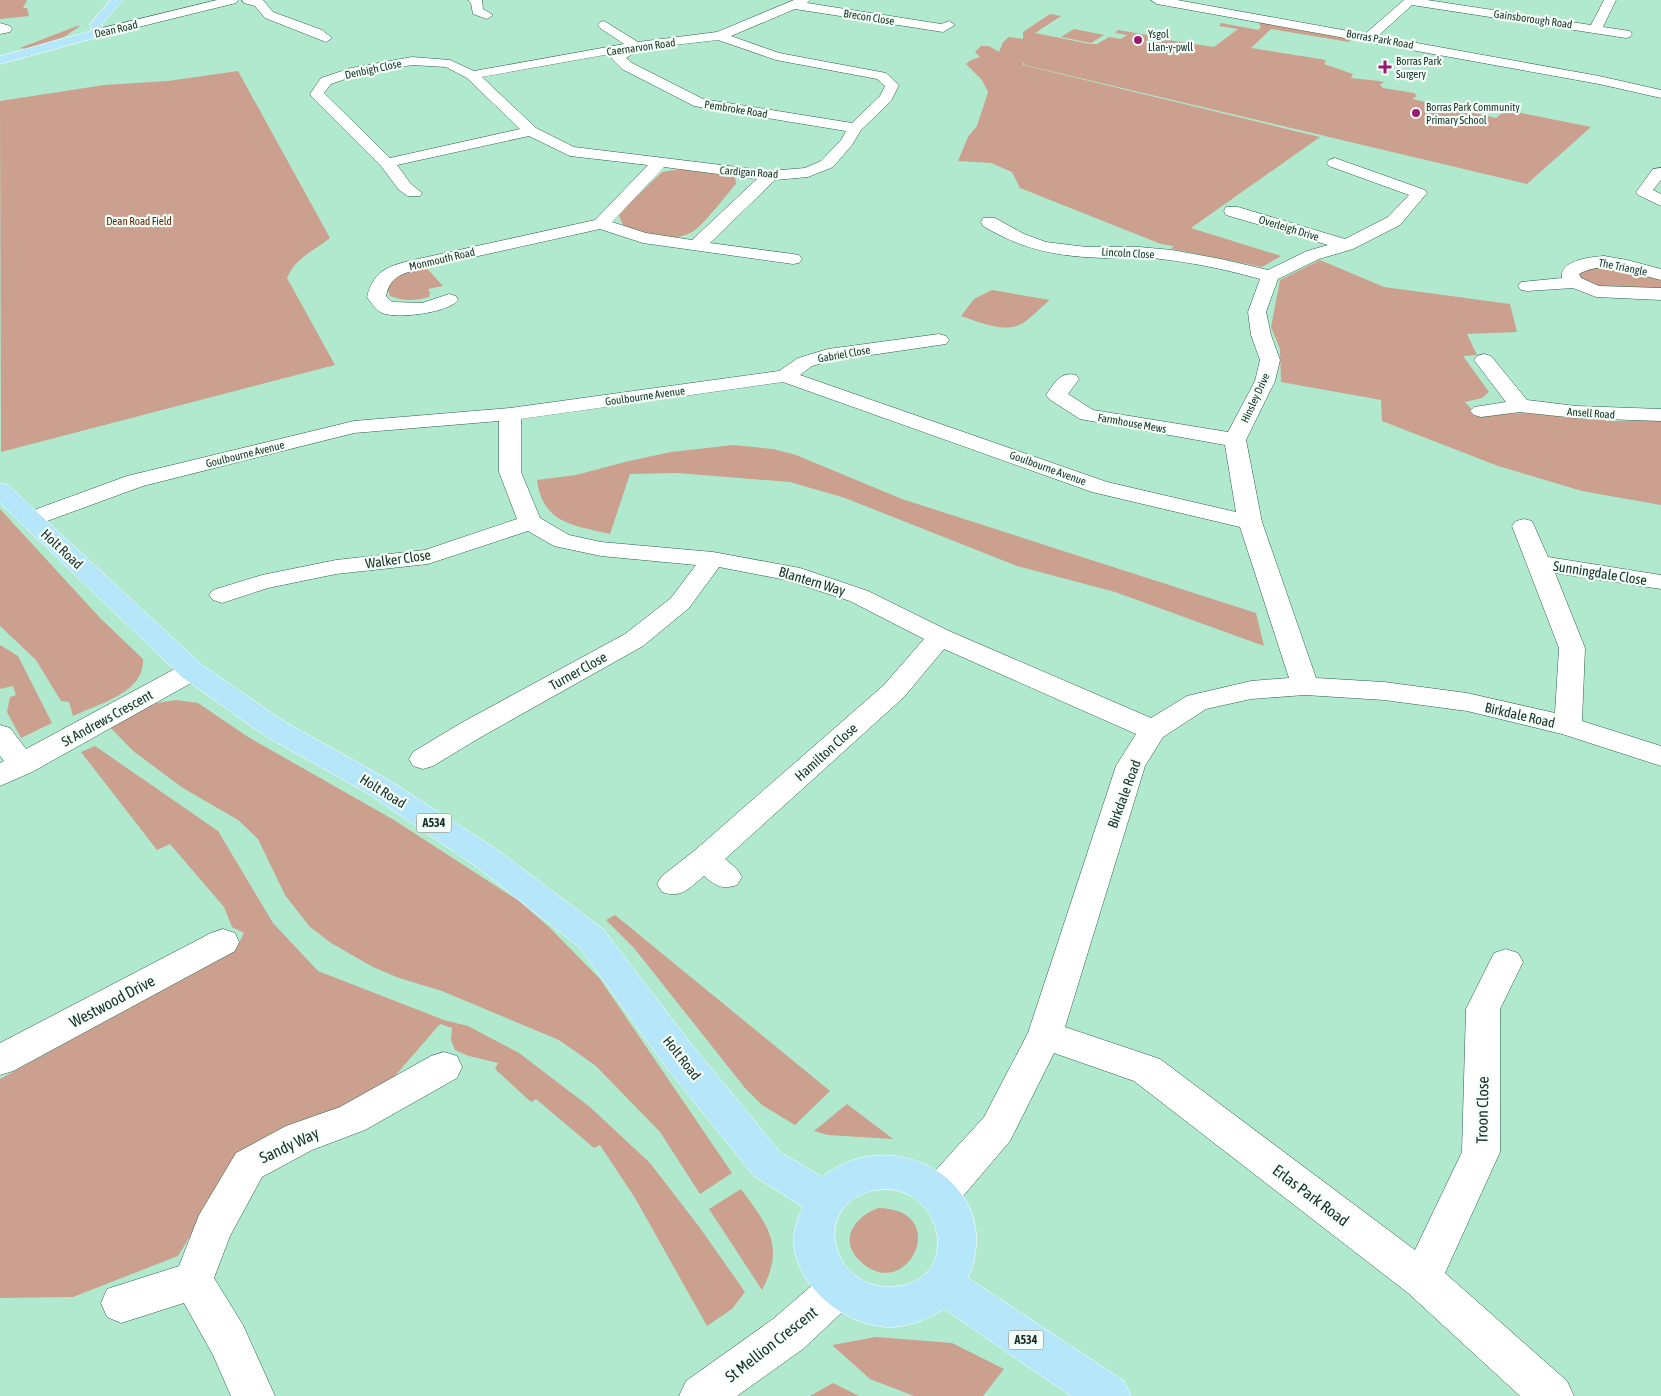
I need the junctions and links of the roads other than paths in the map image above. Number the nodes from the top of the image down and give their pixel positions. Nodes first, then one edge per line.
1 (117, 0) edge
2 (232, 0) edge
3 (248, 0) edge
4 (1157, 0) edge
5 (1610, 0) edge
6 (1410, 1) edge
7 (799, 3) edge
8 (480, 5) edge
9 (462, 12) dead end
10 (603, 25) dead end
11 (944, 28) dead end
12 (1595, 29) junction
13 (337, 30) dead end
14 (98, 32) junction
15 (1626, 34) dead end
16 (719, 36) junction
17 (1369, 37) junction
18 (636, 46) junction
19 (0, 60) edge
20 (472, 75) junction
21 (1661, 94) edge
22 (855, 128) junction
23 (531, 131) junction
24 (387, 163) junction
25 (659, 163) junction
26 (1335, 163) dead end
27 (770, 176) junction
28 (1658, 177) edge
29 (385, 192) dead end
30 (1661, 201) edge
31 (1232, 211) dead end
32 (989, 222) dead end
33 (601, 224) junction
34 (1347, 245) junction
35 (696, 246) junction
36 (792, 259) dead end
37 (1661, 275) edge
38 (1270, 276) junction
39 (1576, 282) junction
40 (1527, 286) dead end
41 (1661, 294) edge
42 (448, 299) dead end
43 (939, 340) dead end
44 (908, 345) junction
45 (926, 358) dead end
46 (1484, 360) dead end
47 (785, 376) junction
48 (1070, 379) dead end
49 (1520, 406) junction
50 (1481, 410) dead end
51 (510, 414) junction
52 (1661, 415) edge
53 (1235, 440) junction
54 (0, 490) edge
55 (31, 519) junction
56 (530, 522) junction
57 (1250, 522) junction
58 (1524, 526) dead end
59 (713, 559) junction
60 (1540, 563) junction
61 (1661, 582) edge
62 (222, 595) dead end
63 (940, 637) junction
64 (192, 671) junction
65 (1305, 686) junction
66 (1568, 726) junction
67 (1153, 730) junction
68 (0, 735) edge
69 (1661, 756) edge
70 (423, 759) dead end
71 (11, 771) edge
72 (673, 884) dead end
73 (224, 942) dead end
74 (1506, 962) dead end
75 (1045, 1035) junction
76 (0, 1060) edge
77 (444, 1067) dead end
78 (939, 1195) junction
79 (826, 1200) junction
80 (1422, 1279) junction
81 (193, 1281) junction
82 (942, 1284) junction
83 (838, 1289) junction
84 (121, 1303) dead end
85 (720, 1391) edge
86 (253, 1396) edge
87 (1109, 1396) edge
88 (1552, 1396) edge

1 - 14 main road
2 - 14 street, Dean Road
3 - 13 street
4 - 17 street, Borras Park Road
5 - 12 street
6 - 12 street, Gainsborough Road
6 - 17 street
7 - 11 street, Brecon Close
7 - 16 street, Caernarvon Road
8 - 9 street
10 - 18 street
12 - 15 street, Gainsborough Road
14 - 19 main road, Dean Road
16 - 18 street, Caernarvon Road
16 - 22 street, Cardigan Road
17 - 21 street, Borras Park Road
18 - 20 street, Caernarvon Road
18 - 22 street, Pembroke Road
20 - 23 street, Cardigan Road
20 - 24 street, Denbigh Close
22 - 27 street, Cardigan Road
23 - 24 street
23 - 25 street, Cardigan Road
24 - 29 street, Denbigh Close
25 - 27 street, Cardigan Road
25 - 33 street
26 - 34 street
27 - 35 street
28 - 30 street
31 - 34 street, Overleigh Drive
32 - 38 street, Lincoln Close
33 - 35 street
33 - 42 street, Monmouth Road
34 - 38 street
35 - 36 street
37 - 39 street, The Triangle
38 - 53 street, Hinsley Drive
39 - 40 street, The Triangle
39 - 41 street, The Triangle
43 - 44 street, Gabriel Close
44 - 45 street
44 - 47 street, Gabriel Close
46 - 49 street
47 - 51 street, Goulbourne Avenue
47 - 57 street, Goulbourne Avenue
48 - 53 street, Farmhouse Mews
49 - 50 street, Ansell Road
49 - 52 street, Ansell Road
51 - 55 street, Goulbourne Avenue
51 - 56 street
53 - 57 street, Hinsley Drive
54 - 55 main road, Holt Road / A534
55 - 64 main road, Holt Road / A534
56 - 59 street, Blantern Way
56 - 62 street, Walker Close
57 - 65 street, Hinsley Drive
58 - 60 street, Sunningdale Close
59 - 63 street, Blantern Way
59 - 70 street, Turner Close
60 - 61 street, Sunningdale Close
60 - 66 street, Sunningdale Close
63 - 67 street, Blantern Way
63 - 72 street, Hamilton Close
64 - 71 street, St Andrews Crescent
64 - 79 main road, Holt Road / A534
65 - 66 street, Birkdale Road
65 - 67 street, Birkdale Road
66 - 69 street, Birkdale Road
67 - 75 street, Birkdale Road
68 - 71 street, St Andrews Crescent
73 - 76 street, Westwood Drive
74 - 80 street, Troon Close
75 - 78 street, Birkdale Road
75 - 80 street, Erlas Park Road
77 - 81 street, Sandy Way
78 - 79 main road
78 - 82 main road
79 - 83 main road
80 - 88 street, Erlas Park Road
81 - 84 street
81 - 86 street
82 - 83 main road
82 - 87 main road, A534
83 - 85 street, St Mellion Crescent

